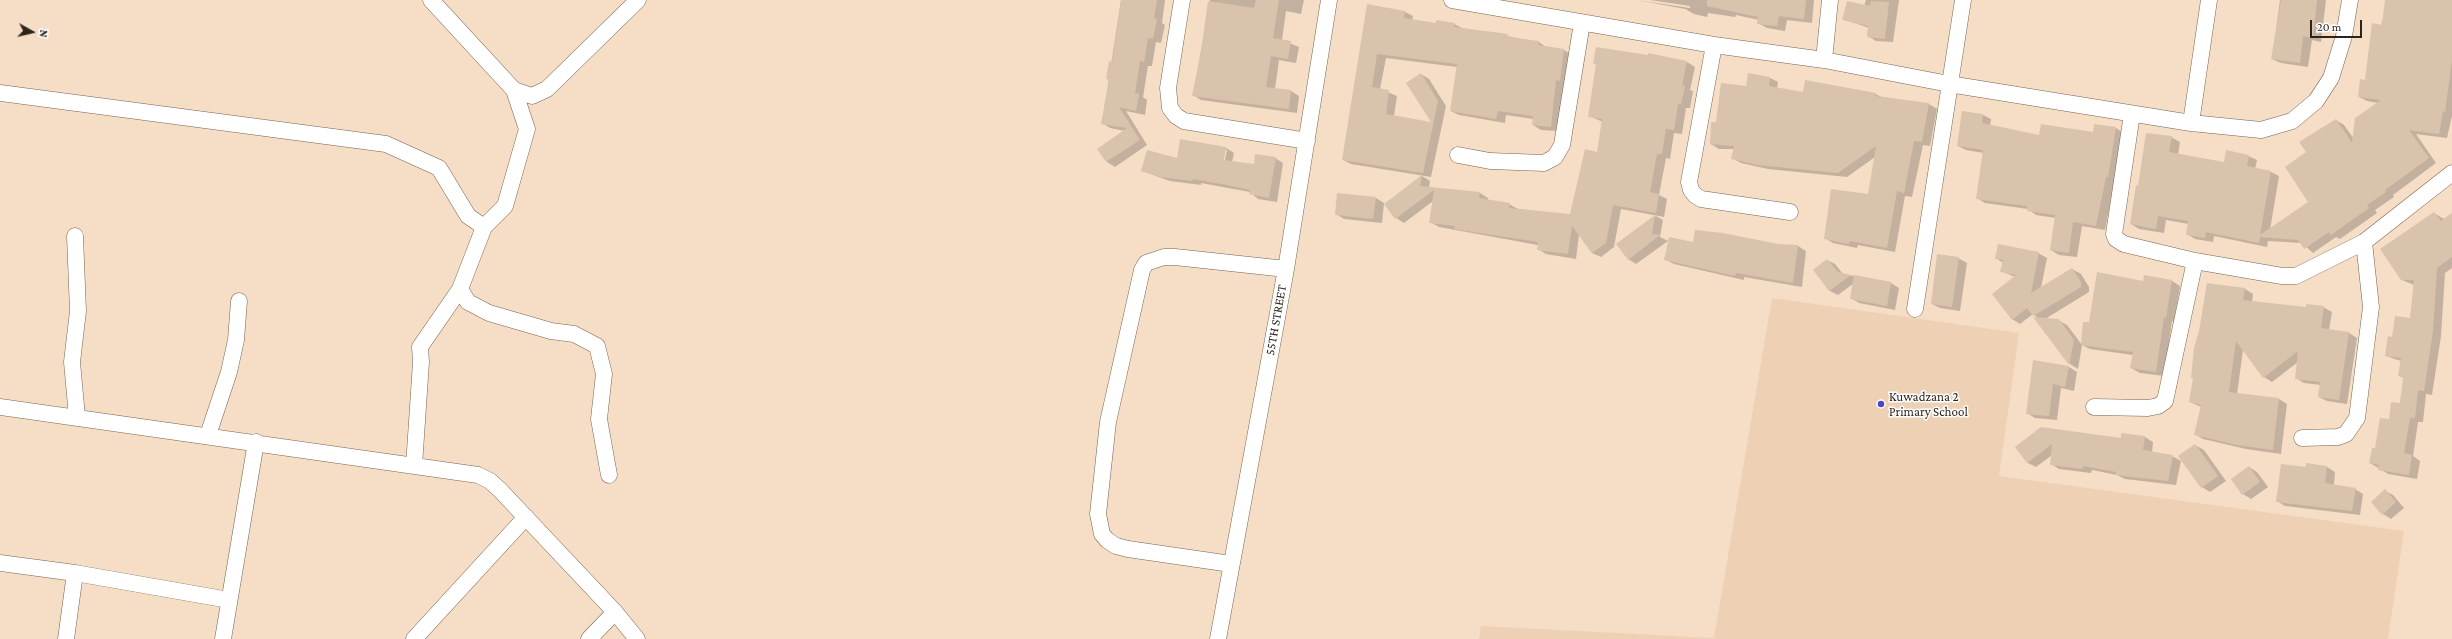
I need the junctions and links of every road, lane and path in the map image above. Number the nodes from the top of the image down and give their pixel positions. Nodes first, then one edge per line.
1 (431, 0) edge
2 (638, 0) edge
3 (1182, 0) edge
4 (1329, 0) edge
5 (1452, 0) edge
6 (1830, 0) edge
7 (1962, 0) edge
8 (2209, 0) edge
9 (2350, 0) edge
10 (1510, 5) edge
11 (1582, 23) junction
12 (1714, 45) junction
13 (1824, 60) junction
14 (1949, 84) junction
15 (514, 90) junction
16 (0, 93) edge
17 (2132, 114) junction
18 (2191, 123) junction
19 (1307, 141) junction
20 (1458, 155) dead end
21 (2452, 173) edge
22 (1790, 212) dead end
23 (484, 227) junction
24 (75, 236) dead end
25 (2364, 242) junction
26 (2195, 261) junction
27 (1286, 269) junction
28 (460, 290) junction
29 (239, 301) dead end
30 (1915, 309) dead end
31 (2094, 406) dead end
32 (0, 407) edge
33 (77, 417) junction
34 (208, 435) junction
35 (2302, 438) dead end
36 (256, 442) junction
37 (414, 466) junction
38 (609, 475) dead end
39 (526, 516) junction
40 (0, 563) edge
41 (1231, 564) junction
42 (75, 573) junction
43 (229, 600) junction
44 (615, 612) junction
45 (66, 639) edge
46 (223, 639) edge
47 (414, 639) edge
48 (589, 639) edge
49 (637, 639) edge
50 (1218, 639) edge

1 - 15 street
2 - 15 street
3 - 19 street
4 - 19 street, 55TH STREET
5 - 10 street
6 - 13 street
7 - 14 street
8 - 18 street
9 - 18 street
10 - 11 street
11 - 12 street
11 - 20 street
12 - 13 street
12 - 22 street
13 - 14 street
14 - 17 street
14 - 30 street
15 - 23 street
16 - 23 street
17 - 18 street
17 - 26 street
19 - 27 street, 55TH STREET
21 - 25 street
23 - 28 street
24 - 33 street
25 - 26 street
25 - 35 street
26 - 31 street
27 - 41 street, 55TH STREET
27 - 41 street
28 - 37 street
28 - 38 street
29 - 34 street
32 - 33 street
33 - 34 street
34 - 36 street
36 - 37 street
36 - 43 street
37 - 39 street
39 - 44 street
39 - 47 street
40 - 42 street
41 - 50 street, 55TH STREET
42 - 43 street
42 - 45 street
43 - 46 street
44 - 48 street
44 - 49 street

